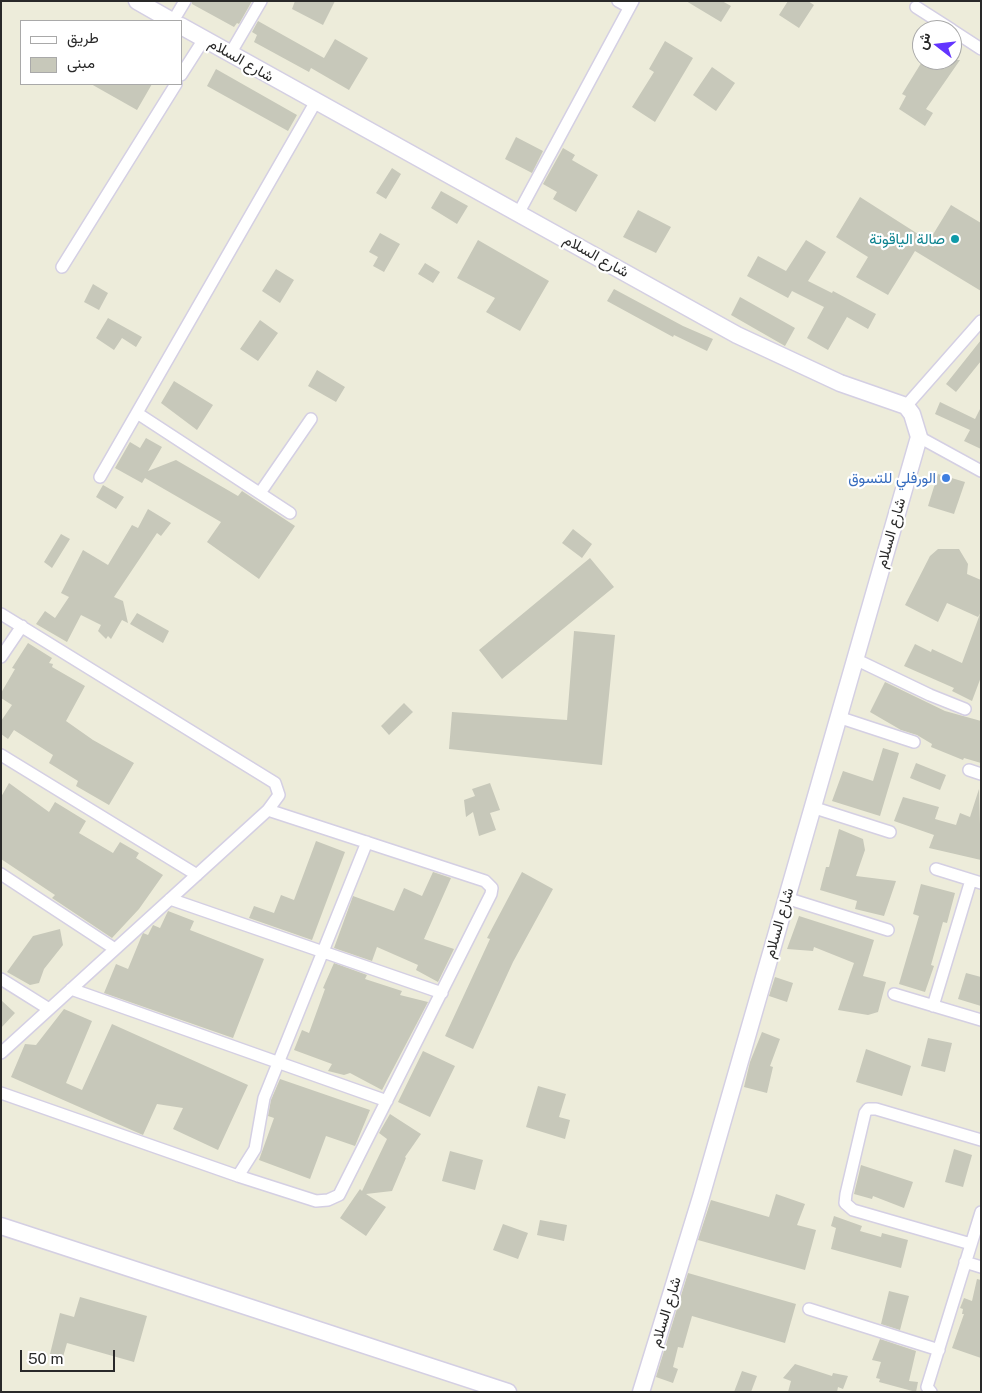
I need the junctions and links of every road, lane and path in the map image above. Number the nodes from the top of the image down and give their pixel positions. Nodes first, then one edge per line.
1 (137, 1) edge
2 (186, 1) edge
3 (261, 1) edge
4 (618, 1) edge
5 (631, 4) edge
6 (916, 7) dead end
7 (171, 20) edge
8 (174, 20) edge
9 (936, 20) edge
10 (182, 27) edge
11 (962, 36) edge
12 (204, 39) junction
13 (981, 48) edge
14 (230, 54) junction
15 (182, 73) edge
16 (175, 85) edge
17 (315, 103) junction
18 (518, 214) junction
19 (62, 267) dead end
20 (981, 321) edge
21 (906, 406) junction
22 (137, 413) junction
23 (311, 419) dead end
24 (919, 437) junction
25 (981, 471) edge
26 (100, 477) dead end
27 (260, 494) junction
28 (290, 513) dead end
29 (1, 614) edge
30 (22, 626) junction
31 (1, 657) edge
32 (855, 658) junction
33 (965, 709) dead end
34 (838, 717) junction
35 (914, 742) dead end
36 (1, 755) edge
37 (969, 770) dead end
38 (981, 774) edge
39 (812, 807) junction
40 (268, 810) junction
41 (890, 832) dead end
42 (367, 842) junction
43 (936, 869) dead end
44 (1, 874) edge
45 (197, 875) junction
46 (976, 882) edge
47 (786, 898) junction
48 (170, 899) junction
49 (888, 930) dead end
50 (115, 949) junction
51 (322, 951) junction
52 (1, 979) edge
53 (71, 989) junction
54 (442, 993) junction
55 (894, 994) dead end
56 (933, 1006) junction
57 (49, 1009) junction
58 (981, 1020) edge
59 (1, 1053) edge
60 (278, 1062) junction
61 (1, 1093) edge
62 (387, 1101) junction
63 (981, 1140) edge
64 (238, 1176) junction
65 (981, 1212) edge
66 (1, 1226) edge
67 (971, 1244) junction
68 (965, 1262) junction
69 (981, 1267) edge
70 (809, 1309) dead end
71 (939, 1350) junction
72 (508, 1392) edge
73 (641, 1392) edge
74 (931, 1392) edge

1 - 7 main road
2 - 8 street
3 - 14 street
4 - 5 street
5 - 18 street
6 - 9 street
10 - 12 main road, شارع السلام
11 - 13 street
12 - 14 main road, شارع السلام
12 - 15 street
14 - 17 main road, شارع السلام
16 - 19 street
17 - 18 main road, شارع السلام
17 - 22 street
18 - 21 main road, شارع السلام
20 - 21 street
21 - 24 main road
22 - 26 street
22 - 27 street
23 - 27 street
24 - 25 street
24 - 32 main road, شارع السلام
27 - 28 street
29 - 30 street
30 - 31 street
30 - 40 street
32 - 33 street
32 - 34 main road, شارع السلام
34 - 35 street
34 - 39 main road, شارع السلام
36 - 45 street
37 - 38 street
39 - 41 street
39 - 47 main road, شارع السلام
40 - 42 street
40 - 45 street
42 - 51 street
42 - 54 street
43 - 46 street
44 - 50 street
45 - 48 street
46 - 56 street
47 - 49 street
47 - 73 main road, شارع السلام
48 - 50 street
48 - 51 street
50 - 53 street
51 - 54 street
51 - 60 street
52 - 57 street
53 - 57 street
53 - 60 street
54 - 62 street
55 - 56 street
56 - 58 street
57 - 59 street
60 - 62 street
60 - 64 street
61 - 64 street
62 - 64 street
63 - 67 street
65 - 67 street
66 - 72 main road
67 - 68 street
68 - 69 street
68 - 71 street
70 - 71 street
71 - 74 street

